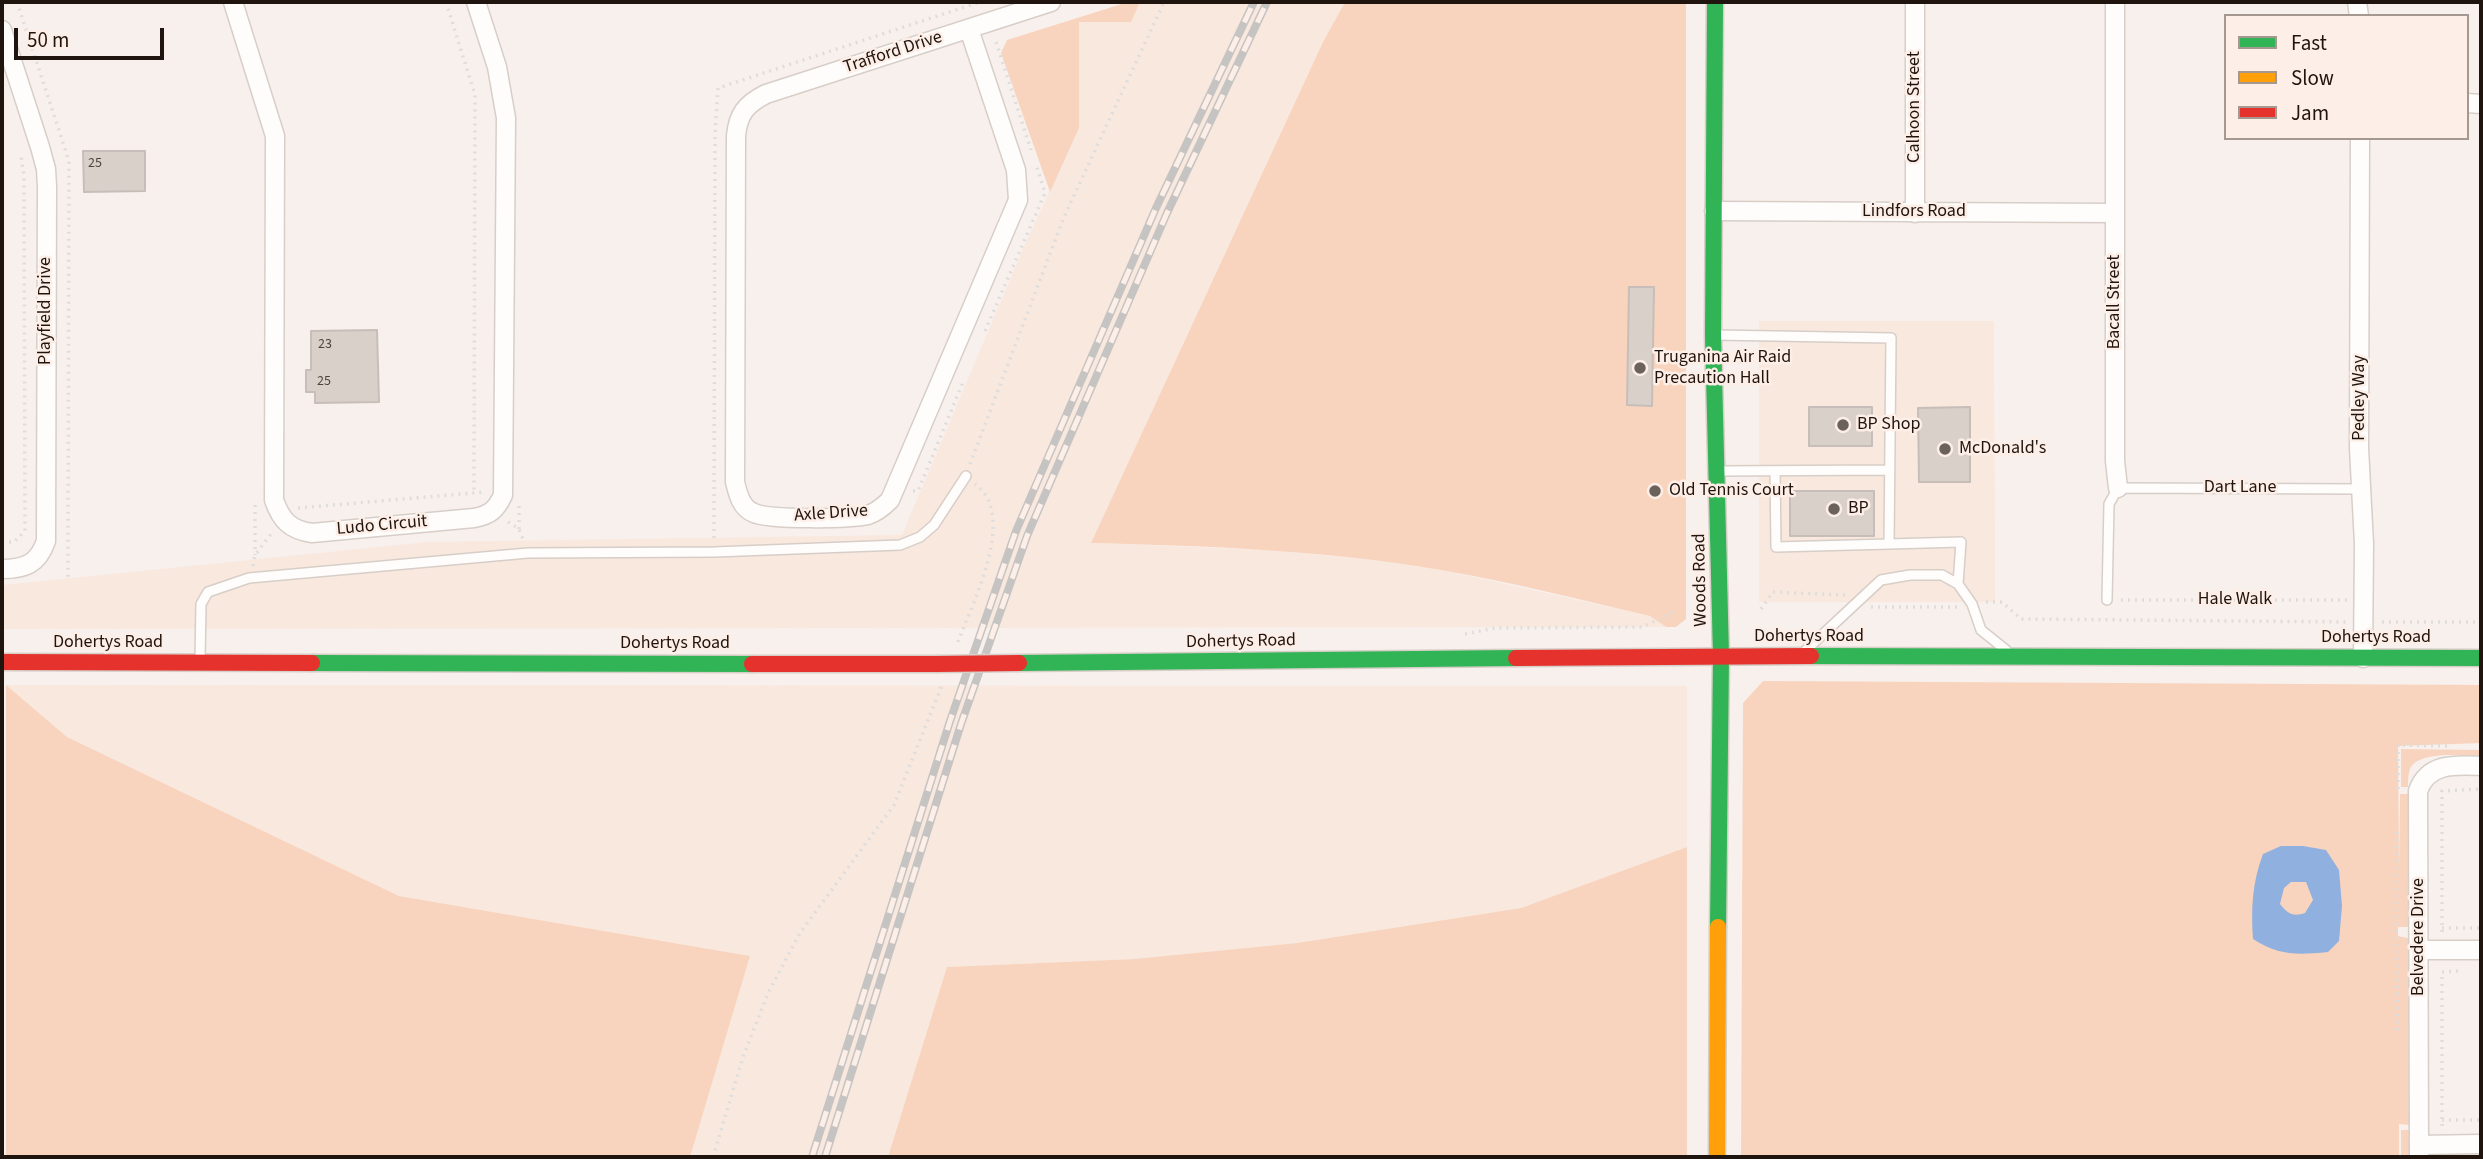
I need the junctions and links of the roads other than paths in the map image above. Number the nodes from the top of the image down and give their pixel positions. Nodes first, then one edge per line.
1 (233, 2) edge
2 (476, 2) edge
3 (1051, 2) edge
4 (1715, 2) edge
5 (1915, 2) edge
6 (2115, 2) edge
7 (1022, 6) edge
8 (969, 29) junction
9 (2, 30) edge
10 (740, 113) joint
11 (2360, 140) edge
12 (1714, 211) junction
13 (1915, 212) junction
14 (2115, 213) junction
15 (1713, 335) junction
16 (1889, 470) junction
17 (1718, 471) junction
18 (1775, 471) junction
19 (966, 476) road end
20 (2118, 488) junction
21 (2363, 489) junction
22 (1889, 544) junction
23 (2, 569) edge
24 (1958, 584) junction
25 (2107, 600) road end
26 (1721, 656) junction
27 (1799, 656) junction
28 (2013, 657) junction
29 (2363, 658) junction
30 (2481, 658) edge
31 (2, 662) edge
32 (200, 662) junction
33 (2481, 766) edge
34 (2420, 950) junction
35 (2481, 950) edge
36 (2481, 1144) edge
37 (2420, 1151) edge
38 (1717, 1157) edge

1 - 2 street, Ludo Circuit
3 - 7 street, Trafford Drive
4 - 12 main road, Woods Road
5 - 13 street, Calhoon Street
6 - 14 street, Bacall Street
7 - 8 street, Trafford Drive
8 - 10 street, Trafford Drive
8 - 10 street, Axle Drive
9 - 23 street, Playfield Drive
11 - 21 street, Pedley Way
12 - 13 street, Lindfors Road
12 - 15 main road, Woods Road
13 - 14 street, Lindfors Road
14 - 20 street, Bacall Street
15 - 16 lane
15 - 17 main road, Woods Road
16 - 18 lane
16 - 22 lane
17 - 18 lane
17 - 26 main road, Woods Road
18 - 22 lane
19 - 32 lane
20 - 21 lane, Dart Lane
20 - 25 lane, Bacall Street
21 - 29 street, Pedley Way
22 - 24 lane
24 - 27 lane
24 - 28 lane
26 - 27 main road, Dohertys Road
26 - 32 main road, Dohertys Road, bridge
26 - 38 main road, Woods Road
27 - 28 main road, Dohertys Road
28 - 29 main road, Dohertys Road
29 - 30 main road, Dohertys Road
31 - 32 main road, Dohertys Road
33 - 34 street, Belvedere Drive
34 - 35 street
34 - 37 street, Belvedere Drive
36 - 37 street

